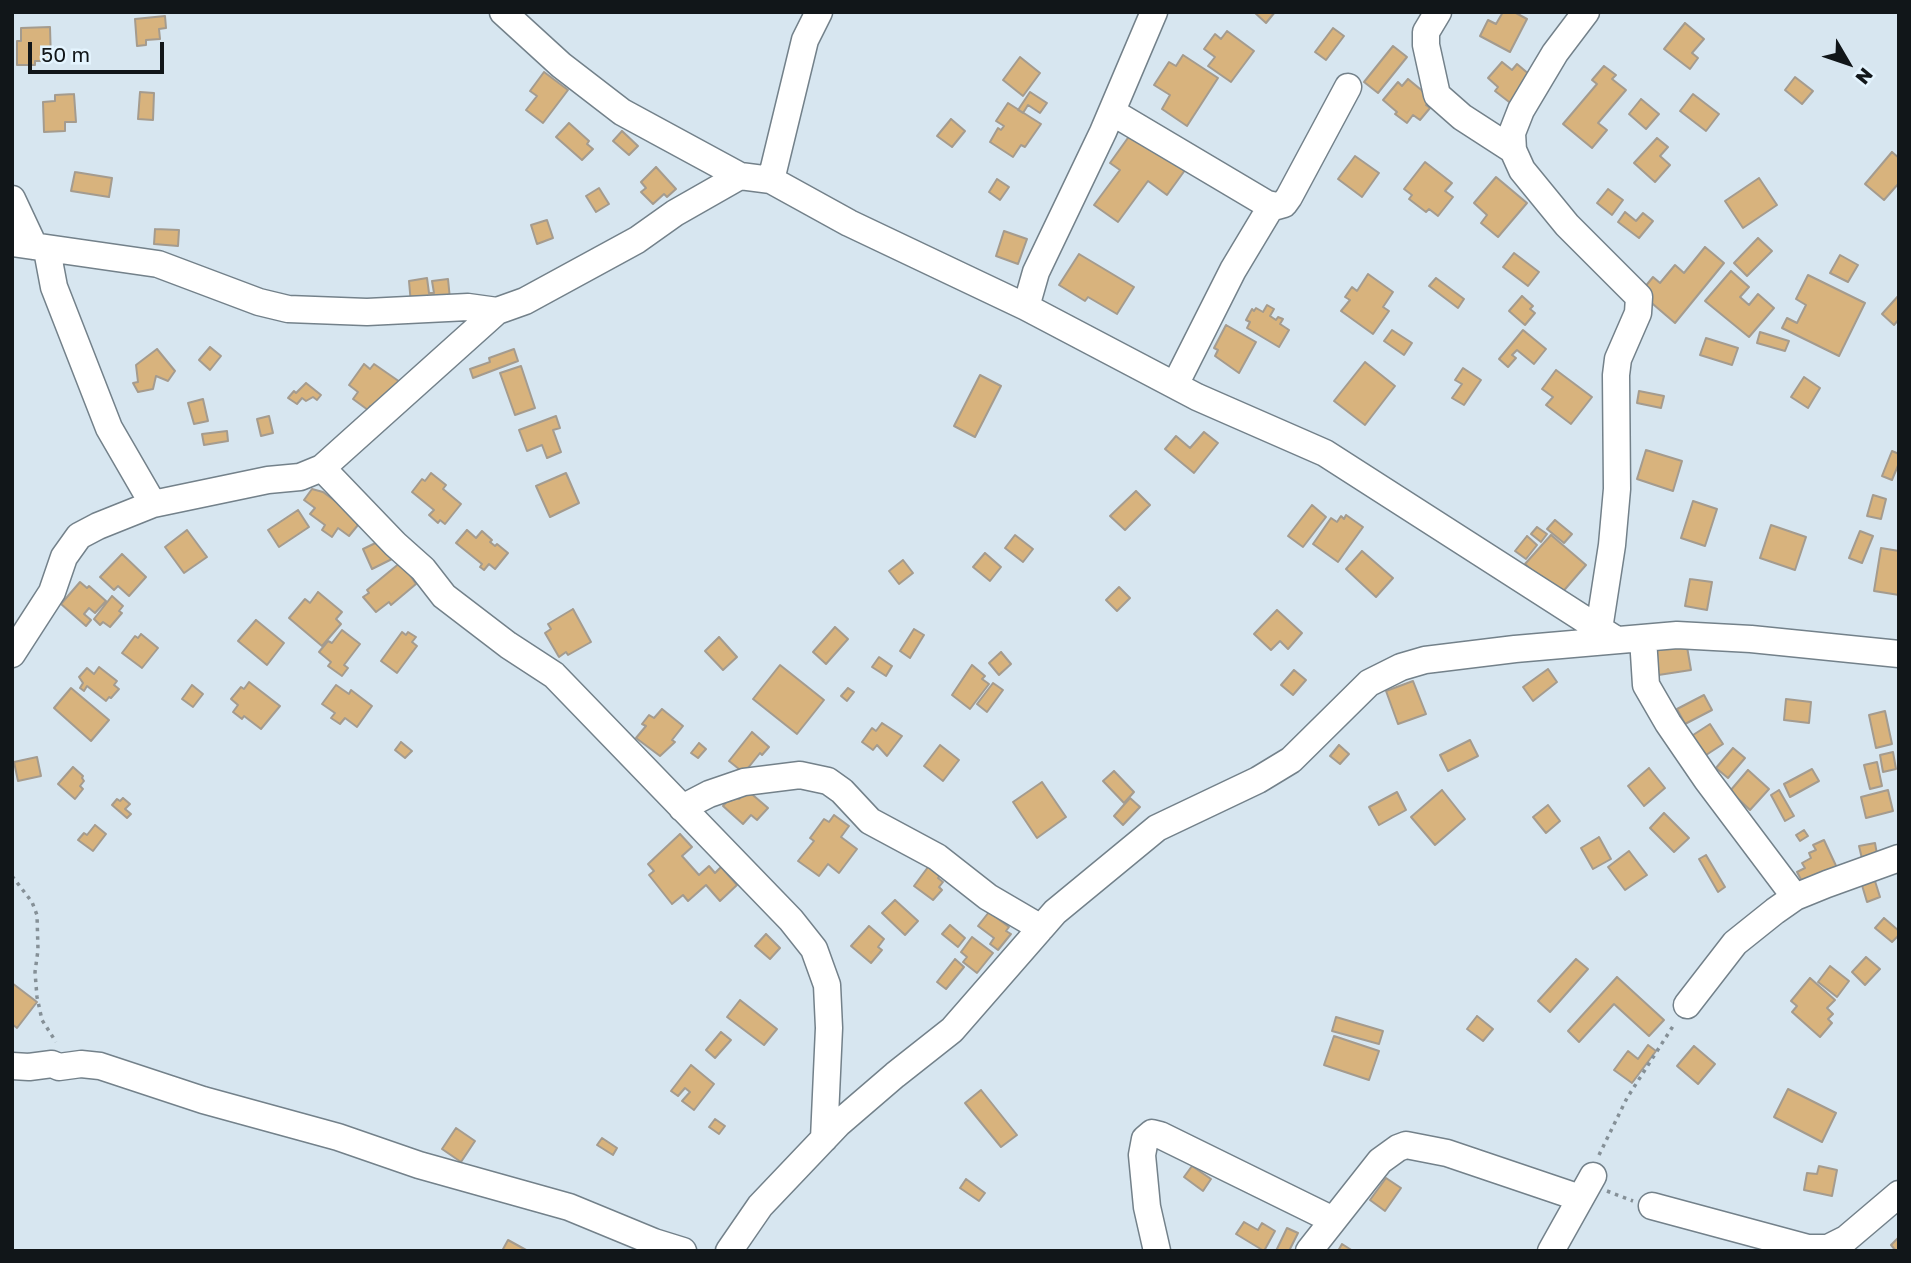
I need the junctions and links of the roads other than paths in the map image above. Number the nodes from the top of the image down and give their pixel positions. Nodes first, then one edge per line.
1 (503, 12) edge
2 (819, 12) edge
3 (1154, 12) edge
4 (1438, 12) edge
5 (1586, 12) edge
6 (1348, 87) dead end
7 (1112, 111) junction
8 (1513, 150) junction
9 (740, 176) junction
10 (771, 180) junction
11 (12, 199) edge
12 (1272, 205) junction
13 (31, 246) edge
14 (1026, 307) junction
15 (496, 311) junction
16 (1175, 385) junction
17 (322, 468) junction
18 (153, 504) junction
19 (1607, 634) junction
20 (1643, 638) junction
21 (12, 654) edge
22 (1899, 654) edge
23 (682, 808) junction
24 (1899, 858) edge
25 (1796, 897) junction
26 (1041, 928) junction
27 (1687, 1004) road end
28 (12, 1066) edge
29 (824, 1139) junction
30 (1899, 1194) edge
31 (1651, 1206) road end
32 (1333, 1220) junction
33 (1807, 1249) edge
34 (683, 1251) edge
35 (729, 1251) edge
36 (1157, 1251) edge
37 (1309, 1251) edge
38 (1551, 1251) edge

1 - 9 street
2 - 10 street
3 - 7 street
4 - 8 street
5 - 8 street
6 - 12 street
7 - 12 street
7 - 14 street
8 - 19 street
9 - 10 street
9 - 15 street
10 - 14 street
11 - 13 street
12 - 16 street
13 - 15 street
13 - 18 street
14 - 16 street
15 - 17 street
16 - 19 street
17 - 18 street
17 - 23 street
18 - 21 street
19 - 20 street
19 - 26 street
20 - 22 street
20 - 25 street
23 - 26 street
23 - 29 street
24 - 25 street
25 - 27 street
26 - 29 street
28 - 34 street
29 - 35 street
30 - 33 street
31 - 33 street
32 - 36 street
32 - 37 street
32 - 38 street

